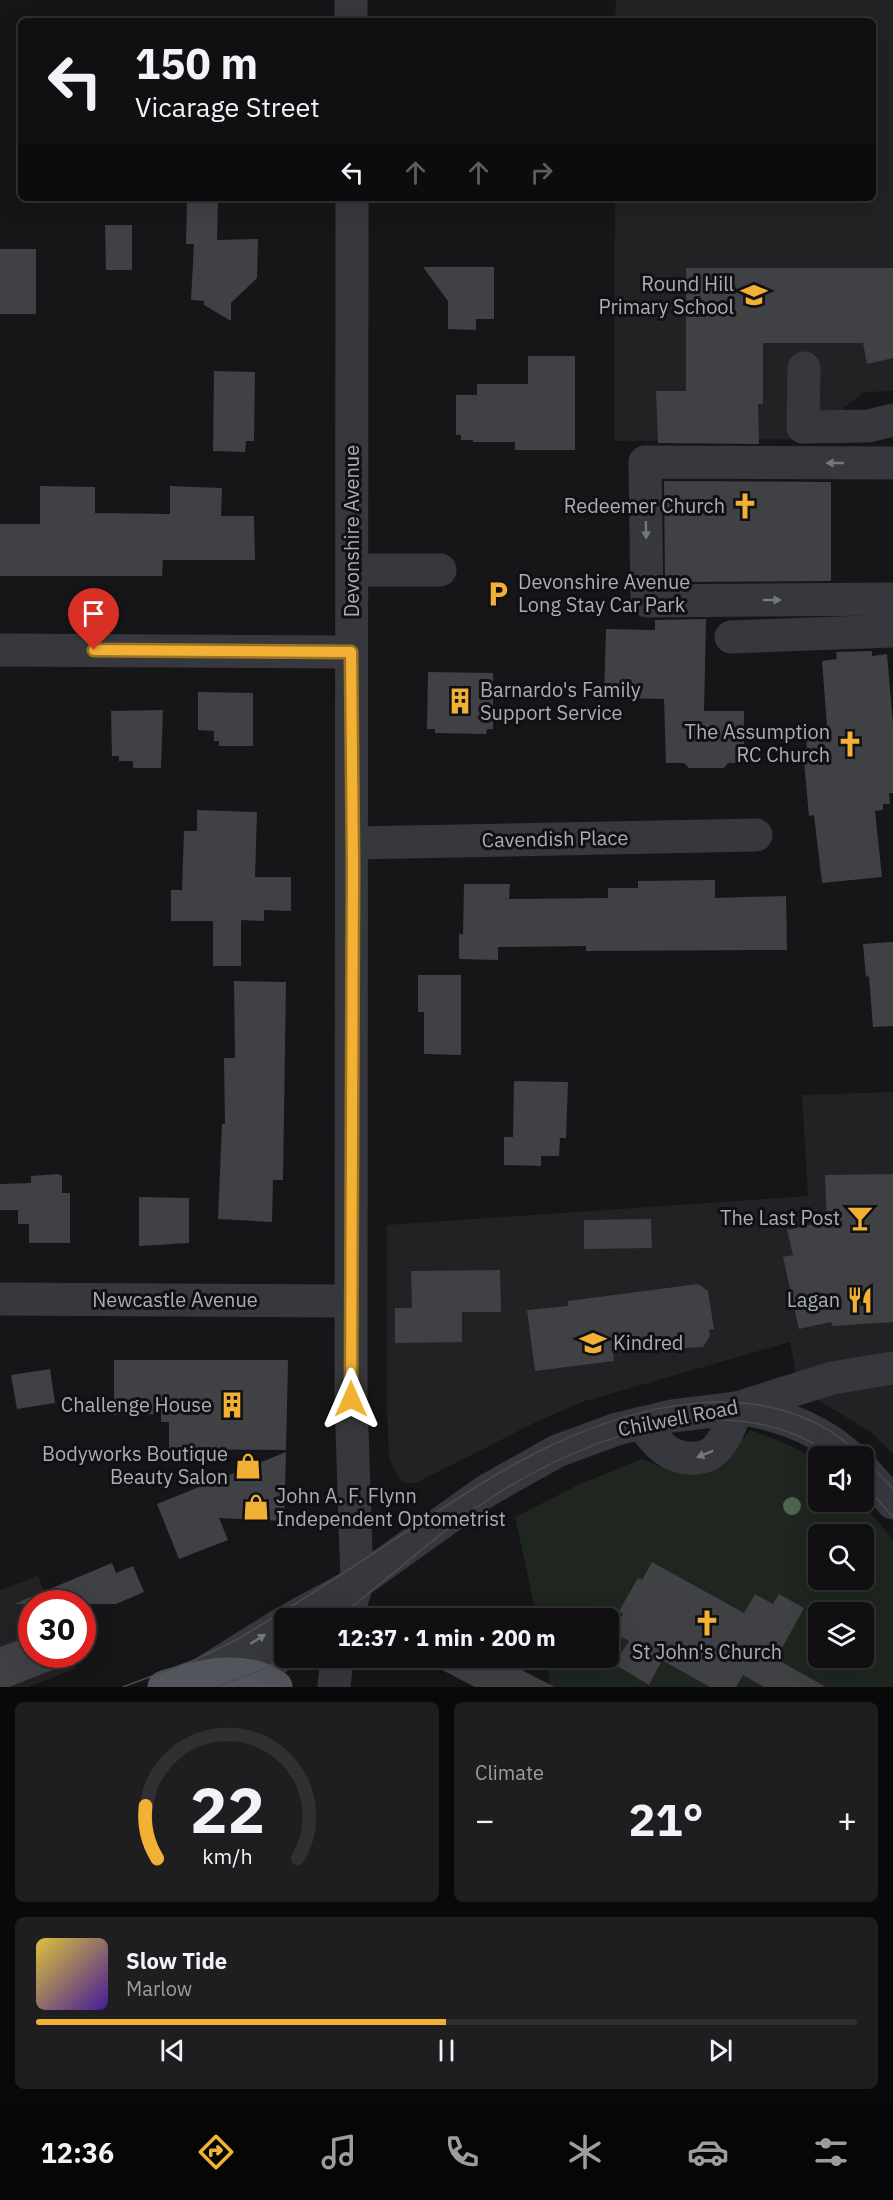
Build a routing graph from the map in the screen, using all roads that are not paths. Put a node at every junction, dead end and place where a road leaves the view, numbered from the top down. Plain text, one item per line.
1 (351, 0) edge
2 (351, 18) edge
3 (352, 201) edge
4 (804, 368) dead end
5 (893, 420) edge
6 (893, 463) edge
7 (353, 570) junction
8 (440, 570) dead end
9 (893, 599) edge
10 (893, 631) edge
11 (731, 637) dead end
12 (0, 650) edge
13 (351, 652) junction
14 (756, 835) dead end
15 (353, 843) junction
16 (0, 1299) edge
17 (351, 1301) junction
18 (893, 1368) edge
19 (737, 1408) junction
20 (641, 1423) junction
21 (835, 1446) edge
22 (357, 1583) junction
23 (311, 1608) edge
24 (333, 1608) edge
25 (350, 1608) edge
26 (274, 1629) edge
27 (274, 1668) edge
28 (336, 1668) edge
29 (195, 1678) junction
30 (265, 1682) edge
31 (164, 1687) edge
32 (334, 1687) edge

1 - 2 street
3 - 7 street, Devonshire Avenue
4 - 5 street
6 -> 9 street
7 - 8 street
7 - 13 street, Devonshire Avenue
10 - 11 street
12 - 13 street
13 - 15 street, Devonshire Avenue
14 - 15 street, Cavendish Place
15 - 17 street, Devonshire Avenue
16 - 17 street, Newcastle Avenue
17 - 22 street, Devonshire Avenue
18 - 19 street, Chilwell Road
19 - 20 street, Chilwell Road
19 -> 20 street
19 - 21 street
20 - 22 street, Chilwell Road
22 - 23 street, Chilwell Road
22 - 24 street, Chilwell Road
22 - 25 street
29 -> 26 street
27 - 30 street
28 - 32 street
29 - 30 main road
29 - 31 main road

